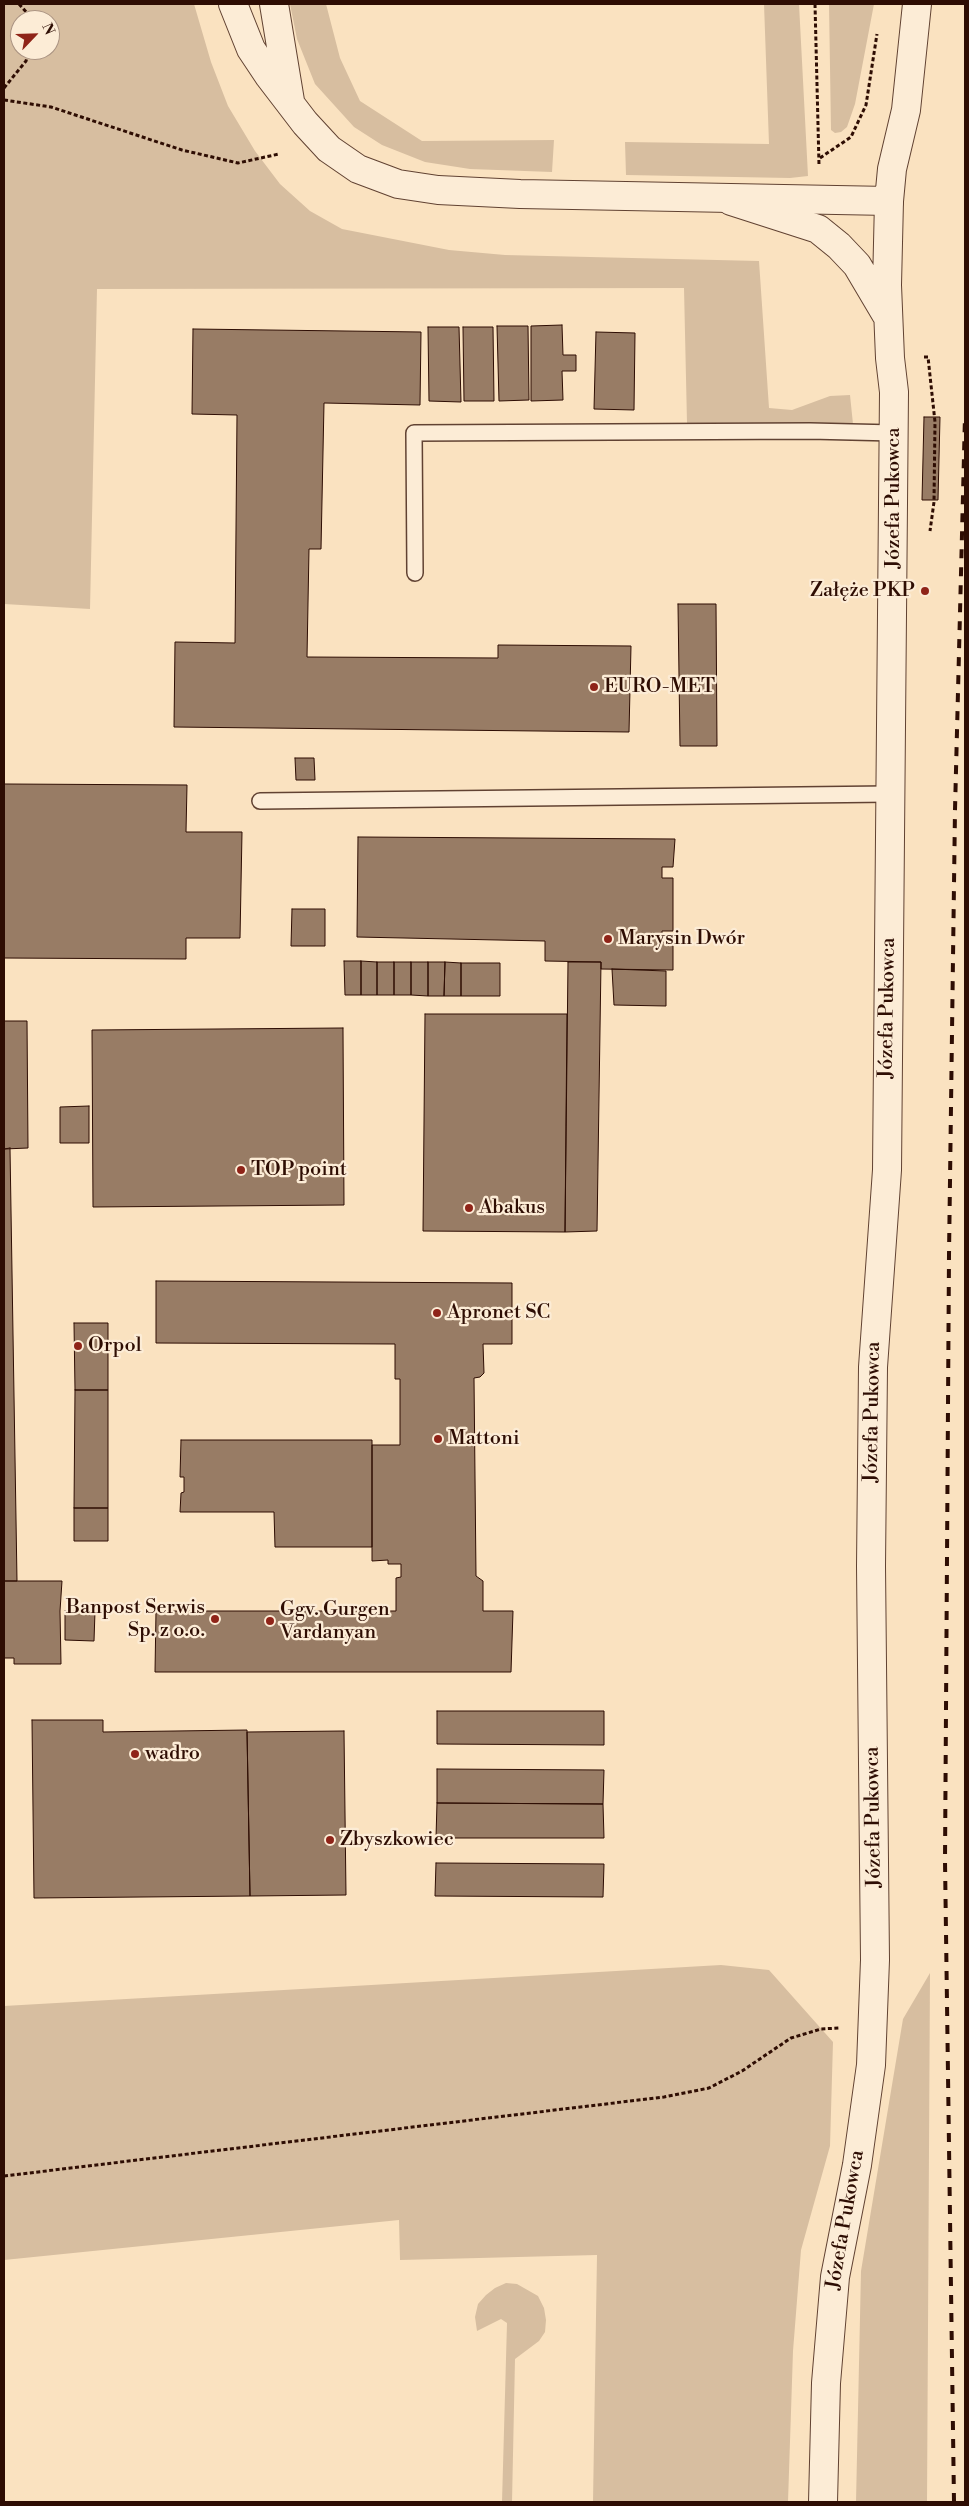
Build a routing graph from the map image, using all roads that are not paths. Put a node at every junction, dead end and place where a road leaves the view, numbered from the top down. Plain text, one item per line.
1 (234, 4) edge
2 (274, 4) edge
3 (917, 4) edge
4 (290, 101) junction
5 (722, 198) junction
6 (889, 201) junction
7 (888, 319) junction
8 (894, 433) junction
9 (415, 573) dead end
10 (890, 794) junction
11 (260, 801) dead end
12 (823, 2502) edge

1 - 4 street
2 - 4 street
3 - 6 street, Józefa Pukowca
4 - 5 street
5 - 6 street
5 - 7 street, Józefa Pukowca
6 - 7 street, Józefa Pukowca
7 - 8 street, Józefa Pukowca
8 - 9 lane
8 - 10 street, Józefa Pukowca
10 - 11 lane
10 - 12 street, Józefa Pukowca

